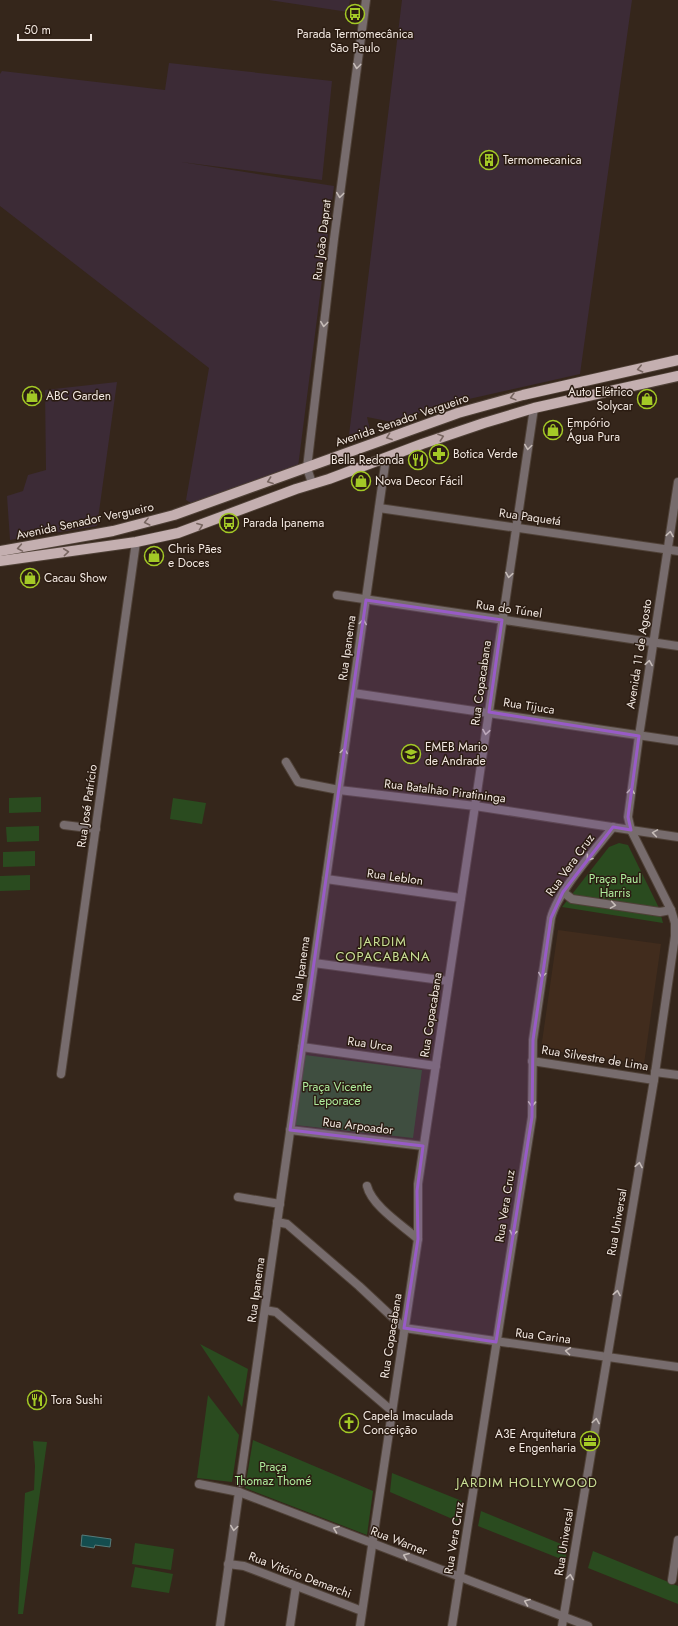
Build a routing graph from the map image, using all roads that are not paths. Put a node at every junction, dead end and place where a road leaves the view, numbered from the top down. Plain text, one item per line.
1 (366, 0) edge
2 (678, 360) edge
3 (678, 376) edge
4 (534, 408) junction
5 (386, 458) junction
6 (307, 468) junction
7 (678, 482) edge
8 (312, 483) junction
9 (379, 508) junction
10 (516, 527) junction
11 (136, 542) junction
12 (667, 550) junction
13 (0, 551) edge
14 (678, 552) edge
15 (0, 562) edge
16 (337, 595) dead end
17 (366, 600) junction
18 (502, 620) junction
19 (652, 642) junction
20 (678, 646) edge
21 (353, 693) junction
22 (489, 712) junction
23 (638, 736) junction
24 (678, 741) edge
25 (286, 762) dead end
26 (339, 790) junction
27 (474, 806) junction
28 (64, 825) dead end
29 (613, 827) junction
30 (96, 829) junction
31 (631, 830) junction
32 (678, 837) edge
33 (326, 879) junction
34 (563, 892) junction
35 (461, 898) junction
36 (671, 910) junction
37 (314, 963) junction
38 (448, 981) junction
39 (302, 1047) junction
40 (532, 1061) junction
41 (436, 1066) junction
42 (61, 1074) dead end
43 (678, 1075) edge
44 (655, 1076) junction
45 (290, 1130) junction
46 (423, 1146) junction
47 (367, 1186) dead end
48 (238, 1197) dead end
49 (280, 1204) junction
50 (277, 1222) junction
51 (418, 1239) junction
52 (265, 1310) junction
53 (404, 1328) junction
54 (496, 1342) junction
55 (606, 1356) junction
56 (678, 1366) edge
57 (392, 1411) junction
58 (199, 1484) dead end
59 (240, 1487) junction
60 (678, 1540) edge
61 (372, 1543) junction
62 (228, 1564) junction
63 (460, 1576) junction
64 (672, 1580) dead end
65 (296, 1586) junction
66 (362, 1611) junction
67 (564, 1616) junction
68 (220, 1626) edge
69 (290, 1626) edge
70 (360, 1626) edge
71 (452, 1626) edge
72 (562, 1626) edge
73 (588, 1626) edge

1 -> 6 street, Rua João Daprat
2 -> 6 main road, Avenida Senador Vergueiro
3 - 4 main road, Avenida Senador Vergueiro
5 -> 4 main road, Avenida Senador Vergueiro
4 -> 10 street, Rua Copacabana
5 - 8 main road, Avenida Senador Vergueiro
5 - 9 street, Rua Ipanema
6 - 8 street, Rua João Daprat
6 -> 13 main road, Avenida Senador Vergueiro
12 -> 7 street, Avenida 11 de Agosto
11 -> 8 main road, Avenida Senador Vergueiro
9 - 10 street, Rua Paquetá
9 - 17 street, Rua Ipanema
10 - 12 street, Rua Paquetá
10 -> 18 street, Rua Copacabana
15 -> 11 main road, Avenida Senador Vergueiro
11 - 30 street, Rua José Patrício
12 - 14 street, Rua Paquetá
12 - 19 street, Avenida 11 de Agosto
16 - 17 street, Rua do Túnel
17 - 18 street, Rua do Túnel
21 -> 17 street, Rua Ipanema
18 - 19 street, Rua do Túnel
18 - 22 street, Rua Copacabana
19 - 20 street, Rua do Túnel
23 -> 19 street, Avenida 11 de Agosto
21 - 22 street, Rua Tijuca
26 -> 21 street, Rua Ipanema
22 - 23 street, Rua Tijuca
22 -> 27 street, Rua Copacabana
23 - 24 street, Rua Tijuca
31 -> 23 street, Avenida 11 de Agosto
25 - 26 street, Rua Batalhão Piratininga
26 - 27 street, Rua Batalhão Piratininga
26 - 33 street, Rua Ipanema
27 - 29 street, Rua Batalhão Piratininga
27 - 35 street, Rua Copacabana
28 - 30 street
29 - 31 street
29 -> 34 street, Rua Vera Cruz
30 - 42 street, Rua José Patrício
32 -> 31 street
31 - 36 street, Rua Universal
33 - 35 street, Rua Leblon
33 - 37 street, Rua Ipanema
34 -> 36 street
34 -> 40 street, Rua Vera Cruz
35 - 38 street, Rua Copacabana
36 - 44 street, Rua Universal
37 - 38 street
37 - 39 street, Rua Ipanema
38 - 41 street, Rua Copacabana
39 - 41 street, Rua Urca
39 - 45 street, Rua Ipanema
40 - 44 street, Rua Silvestre de Lima
40 -> 54 street, Rua Vera Cruz
41 - 46 street, Rua Copacabana
43 - 44 street, Rua Silvestre de Lima
55 -> 44 street, Rua Universal
45 - 46 street, Rua Arpoador
45 - 49 street, Rua Ipanema
46 - 51 street, Rua Copacabana
47 - 51 street
48 - 49 street
49 - 50 street, Rua Ipanema
50 - 52 street, Rua Ipanema
50 - 53 street
51 - 53 street, Rua Copacabana
52 - 57 street
52 - 59 street, Rua Ipanema
53 - 54 street, Rua Carina
53 - 57 street, Rua Copacabana
55 -> 54 street, Rua Carina
54 - 63 street, Rua Vera Cruz
55 - 56 street, Rua Carina
67 -> 55 street, Rua Universal
57 - 61 street, Rua Copacabana
58 - 59 street, Rua Warner
61 -> 59 street, Rua Warner
59 -> 62 street, Rua Ipanema
60 - 64 street
63 -> 61 street, Rua Warner
61 - 66 street, Rua Copacabana
62 - 65 street, Rua Vitório Demarchi
62 - 68 street, Rua Ipanema
67 -> 63 street, Rua Warner
63 - 71 street, Rua Vera Cruz
65 - 66 street, Rua Vitório Demarchi
65 - 69 street
66 - 70 street, Rua Copacabana
67 - 72 street, Rua Universal
67 - 73 street, Rua Warner

